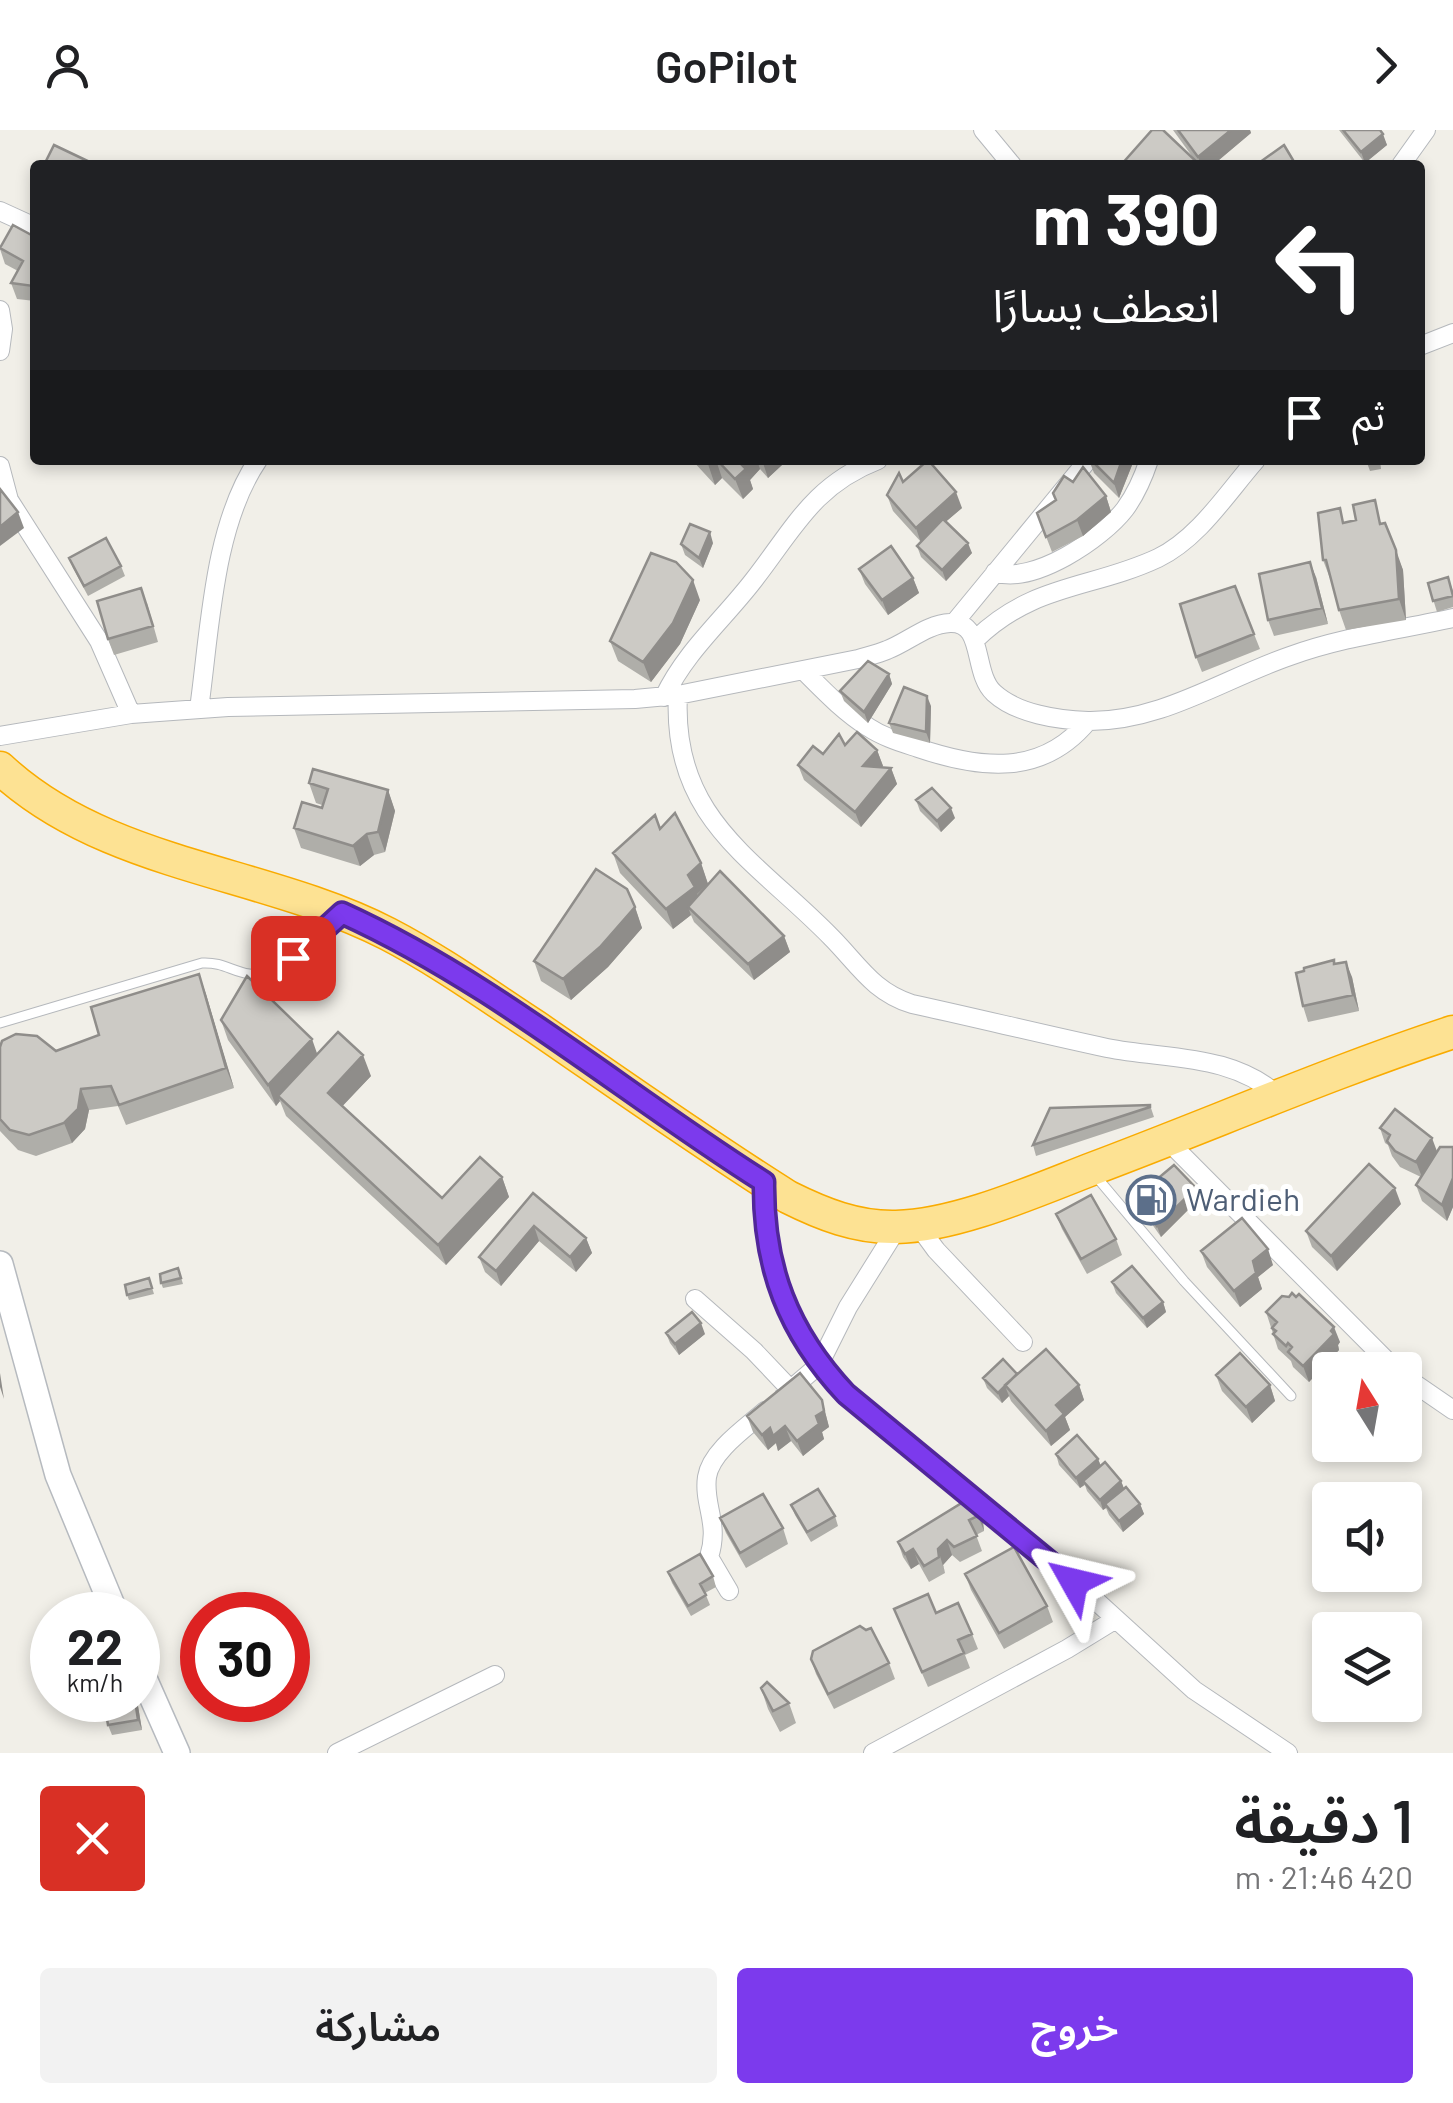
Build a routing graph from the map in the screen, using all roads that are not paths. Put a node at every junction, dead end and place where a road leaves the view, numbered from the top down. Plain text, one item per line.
1 (984, 130) edge
2 (1426, 130) edge
3 (1008, 160) edge
4 (1405, 160) edge
5 (0, 211) edge
6 (30, 225) edge
7 (0, 310) edge
8 (1453, 333) edge
9 (1425, 344) edge
10 (0, 352) edge
11 (256, 465) edge
12 (866, 465) edge
13 (1084, 465) edge
14 (1148, 465) edge
15 (1252, 465) edge
16 (0, 466) edge
17 (995, 572) junction
18 (1453, 618) edge
19 (954, 623) junction
20 (976, 639) junction
21 (804, 671) junction
22 (671, 696) junction
23 (200, 709) junction
24 (131, 714) junction
25 (1088, 721) junction
26 (0, 736) edge
27 (0, 768) edge
28 (342, 913) junction
29 (0, 1023) edge
30 (1453, 1032) edge
31 (1280, 1096) junction
32 (1168, 1141) junction
33 (1090, 1170) junction
34 (764, 1182) junction
35 (907, 1225) junction
36 (0, 1264) edge
37 (695, 1299) dead end
38 (1023, 1342) dead end
39 (1378, 1352) edge
40 (819, 1365) junction
41 (1422, 1389) edge
42 (790, 1390) junction
43 (1291, 1396) dead end
44 (1453, 1410) edge
45 (729, 1591) dead end
46 (107, 1592) edge
47 (1116, 1618) junction
48 (495, 1675) dead end
49 (160, 1715) edge
50 (177, 1753) edge
51 (338, 1753) edge
52 (872, 1753) edge
53 (1288, 1753) edge

1 - 3 street
2 - 4 street
5 - 6 street
7 - 10 street
8 - 9 street
11 - 23 street
12 - 22 street
13 - 17 street
14 - 17 street
15 - 20 street
16 - 24 street
17 - 19 street
18 - 25 street
19 - 20 street
19 - 21 street
20 - 25 street
21 - 22 street
21 - 25 street
22 - 23 street
22 - 31 street
23 - 24 street
24 - 26 street
27 - 28 highway
28 - 29 lane
28 - 34 highway
30 - 31 highway
31 - 32 highway
32 - 33 highway
32 - 39 street
33 - 35 highway
33 - 43 lane
34 - 35 highway
34 - 40 street
35 - 38 street
35 - 40 street
36 - 46 street
37 - 42 street
40 - 42 street
40 - 47 street
41 - 44 street
42 - 45 street
47 - 52 street
47 - 53 street
48 - 51 street
49 - 50 street

